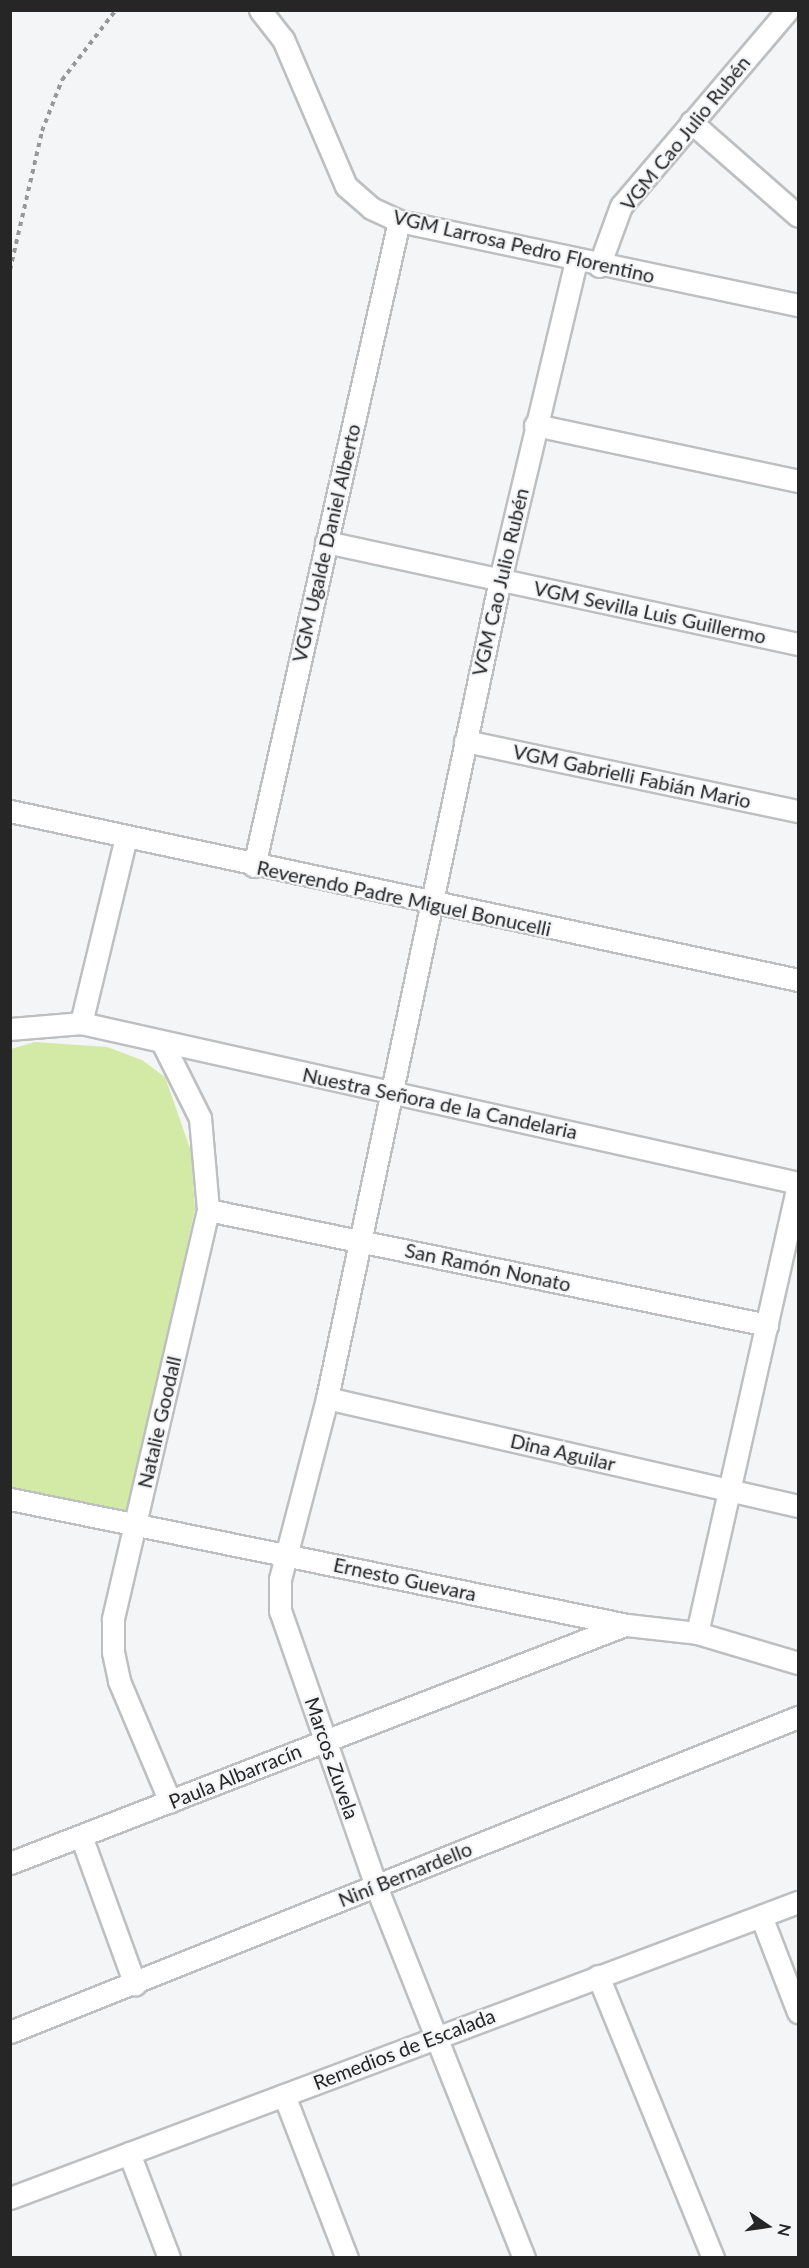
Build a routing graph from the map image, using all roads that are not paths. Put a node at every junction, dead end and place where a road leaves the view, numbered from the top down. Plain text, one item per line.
1 (260, 10) edge
2 (790, 18) edge
3 (691, 122) junction
4 (798, 216) edge
5 (399, 221) junction
6 (576, 261) junction
7 (599, 266) junction
8 (798, 305) edge
9 (535, 425) junction
10 (798, 482) edge
11 (326, 542) junction
12 (500, 580) junction
13 (798, 644) edge
14 (465, 741) junction
15 (10, 811) edge
16 (798, 811) edge
17 (126, 837) junction
18 (254, 866) junction
19 (431, 905) junction
20 (798, 980) edge
21 (81, 1023) junction
22 (10, 1029) edge
23 (162, 1042) junction
24 (391, 1092) junction
25 (798, 1184) edge
26 (208, 1210) junction
27 (358, 1241) junction
28 (767, 1325) junction
29 (327, 1398) junction
30 (731, 1490) junction
31 (10, 1499) edge
32 (798, 1506) edge
33 (136, 1526) junction
34 (288, 1554) junction
35 (627, 1625) junction
36 (697, 1633) junction
37 (798, 1663) edge
38 (798, 1717) edge
39 (326, 1740) junction
40 (170, 1802) junction
41 (81, 1836) junction
42 (10, 1863) edge
43 (376, 1886) junction
44 (798, 1902) edge
45 (761, 1916) junction
46 (598, 1976) junction
47 (135, 1984) junction
48 (798, 2012) edge
49 (10, 2032) edge
50 (438, 2036) junction
51 (284, 2094) junction
52 (129, 2153) junction
53 (10, 2198) edge
54 (169, 2258) edge
55 (347, 2258) edge
56 (524, 2258) edge
57 (713, 2258) edge

1 - 5 street, VGM Larrosa Pedro Florentino
2 - 3 street, VGM Cao Julio Rubén
3 - 4 street
3 - 7 street, VGM Cao Julio Rubén
5 - 6 street, VGM Larrosa Pedro Florentino
5 - 11 street, VGM Ugalde Daniel Alberto
6 - 7 street, VGM Larrosa Pedro Florentino
6 - 9 street, VGM Cao Julio Rubén
7 - 8 street, VGM Larrosa Pedro Florentino
9 - 10 street
9 - 12 street, VGM Cao Julio Rubén
11 - 12 street, VGM Sevilla Luis Guillermo
11 - 18 street, VGM Ugalde Daniel Alberto
12 - 13 street, VGM Sevilla Luis Guillermo
12 - 14 street, VGM Cao Julio Rubén
14 - 16 street, VGM Gabrielli Fabián Mario
14 - 19 street, VGM Cao Julio Rubén
15 - 17 street, Reverendo Padre Miguel Bonucelli
17 - 18 street, Reverendo Padre Miguel Bonucelli
17 - 21 street
18 - 19 street, Reverendo Padre Miguel Bonucelli
19 - 20 street, Reverendo Padre Miguel Bonucelli
19 - 24 street, VGM Cao Julio Rubén
21 - 22 street, Nuestra Señora de la Candelaria
21 - 23 street, Nuestra Señora de la Candelaria
23 - 24 street, Nuestra Señora de la Candelaria
23 - 26 street, Natalie Goodall
24 - 25 street, Nuestra Señora de la Candelaria
24 - 27 street, Marcos Zuvela
25 - 28 street
26 - 27 street, San Ramón Nonato
26 - 33 street, Natalie Goodall
27 - 28 street, San Ramón Nonato
27 - 29 street, Marcos Zuvela
28 - 30 street
29 - 30 street, Dina Aguilar
29 - 34 street, Marcos Zuvela
30 - 32 street, Dina Aguilar
30 - 36 street
31 - 33 street, Ernesto Guevara
33 - 34 street, Ernesto Guevara
33 - 40 street, Natalie Goodall
34 - 35 street, Ernesto Guevara
34 - 39 street, Marcos Zuvela
35 - 36 street, Ernesto Guevara
35 - 39 street, Paula Albarracín
36 - 37 street, Ernesto Guevara
38 - 43 street, Niní Bernardello
39 - 40 street, Paula Albarracín
39 - 43 street, Marcos Zuvela
40 - 41 street, Paula Albarracín
41 - 42 street, Paula Albarracín
41 - 47 street
43 - 47 street, Niní Bernardello
43 - 50 street, Marcos Zuvela
44 - 45 street, Remedios de Escalada
45 - 46 street, Remedios de Escalada
45 - 48 street
46 - 50 street, Remedios de Escalada
46 - 57 street
47 - 49 street, Niní Bernardello
50 - 51 street, Remedios de Escalada
50 - 56 street, Marcos Zuvela
51 - 52 street, Remedios de Escalada
51 - 55 street
52 - 53 street, Remedios de Escalada
52 - 54 street

